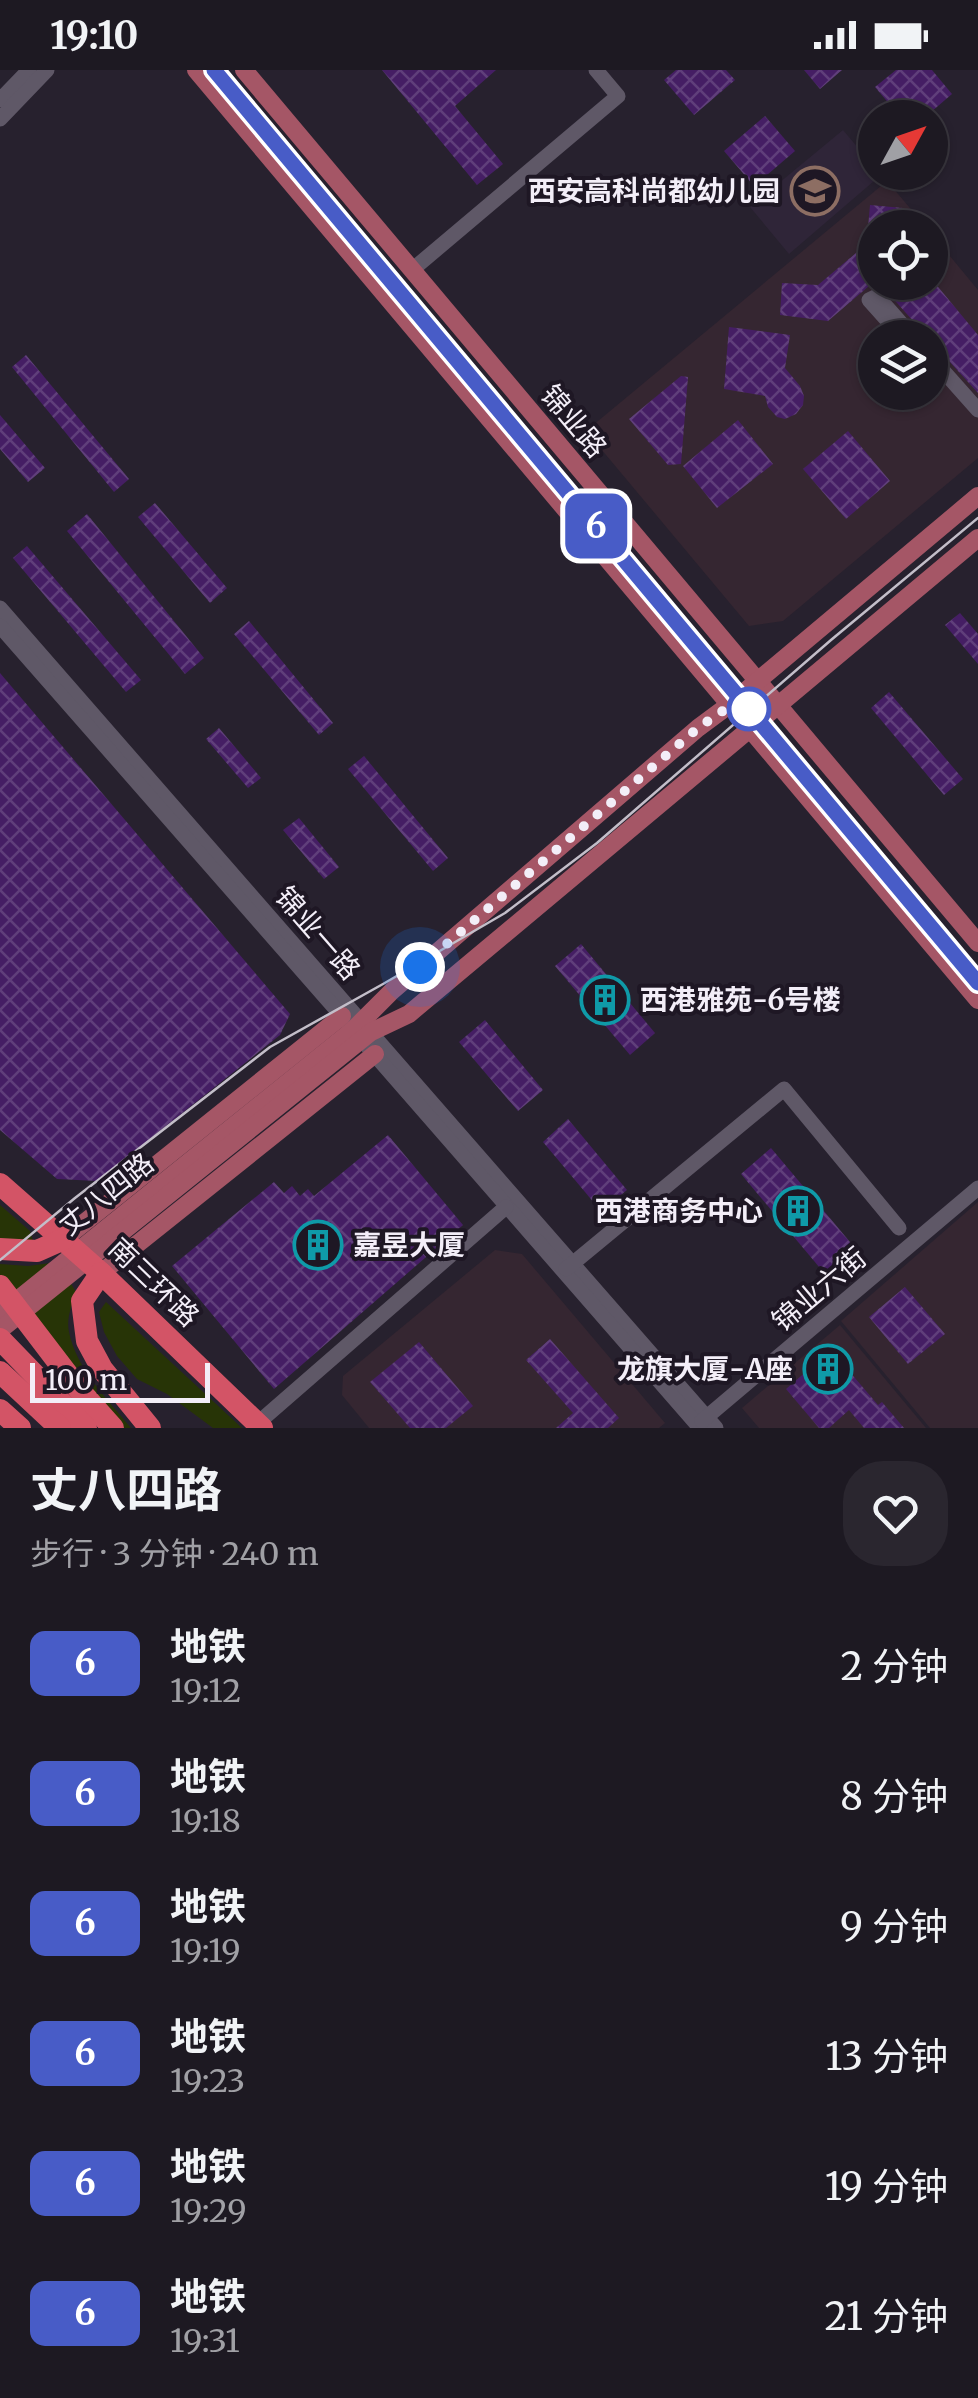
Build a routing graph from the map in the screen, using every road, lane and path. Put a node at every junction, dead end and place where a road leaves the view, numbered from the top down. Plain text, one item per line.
1 (29, 70) edge
2 (47, 70) edge
3 (196, 70) edge
4 (244, 70) edge
5 (596, 70) edge
6 (0, 100) edge
7 (0, 119) edge
8 (412, 270) junction
9 (887, 320) edge
10 (898, 320) edge
11 (948, 376) edge
12 (948, 388) edge
13 (978, 410) edge
14 (978, 421) edge
15 (978, 496) edge
16 (978, 538) edge
17 (0, 608) edge
18 (0, 626) edge
19 (758, 681) junction
20 (778, 705) junction
21 (730, 706) junction
22 (749, 729) junction
23 (978, 943) edge
24 (978, 1000) edge
25 (361, 1032) junction
26 (292, 1087) junction
27 (0, 1184) edge
28 (978, 1188) edge
29 (506, 1206) junction
30 (899, 1228) dead end
31 (64, 1238) junction
32 (0, 1249) edge
33 (568, 1268) junction
34 (101, 1273) junction
35 (0, 1286) edge
36 (0, 1314) edge
37 (0, 1330) edge
38 (0, 1339) edge
39 (0, 1372) edge
40 (0, 1410) edge
41 (702, 1425) edge
42 (260, 1426) edge
43 (20, 1428) edge
44 (60, 1428) edge
45 (86, 1428) edge
46 (113, 1428) edge
47 (150, 1428) edge

1 - 6 street
2 - 7 street
3 - 21 main road
4 - 8 main road, 锦业路
5 - 8 street
8 - 19 main road, 锦业路
9 - 10 street
11 - 13 street
12 - 14 street
15 - 19 main road, 丈八四路
16 - 20 main road, 丈八四路
17 - 25 street, 锦业一路
18 - 25 street, 锦业一路
19 - 20 main road, 锦业路
19 - 21 main road, 丈八四路
20 - 22 main road, 丈八四路
20 - 23 main road, 锦业路
21 - 22 main road
21 - 25 main road, 丈八四路
22 - 24 main road
22 - 25 main road, 丈八四路
25 - 26 main road, 丈八四路
25 - 29 street, 锦业一路
25 - 31 main road
25 - 33 street, 锦业一路
25 - 34 main road
26 - 36 main road, 丈八四路
26 - 37 main road, 丈八四路
27 - 31 highway, 南三环路
28 - 41 street, 锦业六街
29 - 33 street, 锦业一路
29 - 42 street
30 - 33 street
31 - 32 highway
31 - 34 highway, 南三环路
33 - 41 street, 锦业一路
34 - 42 highway, 南三环路
34 - 47 highway
35 - 46 highway
38 - 45 highway
39 - 44 highway
40 - 43 highway

